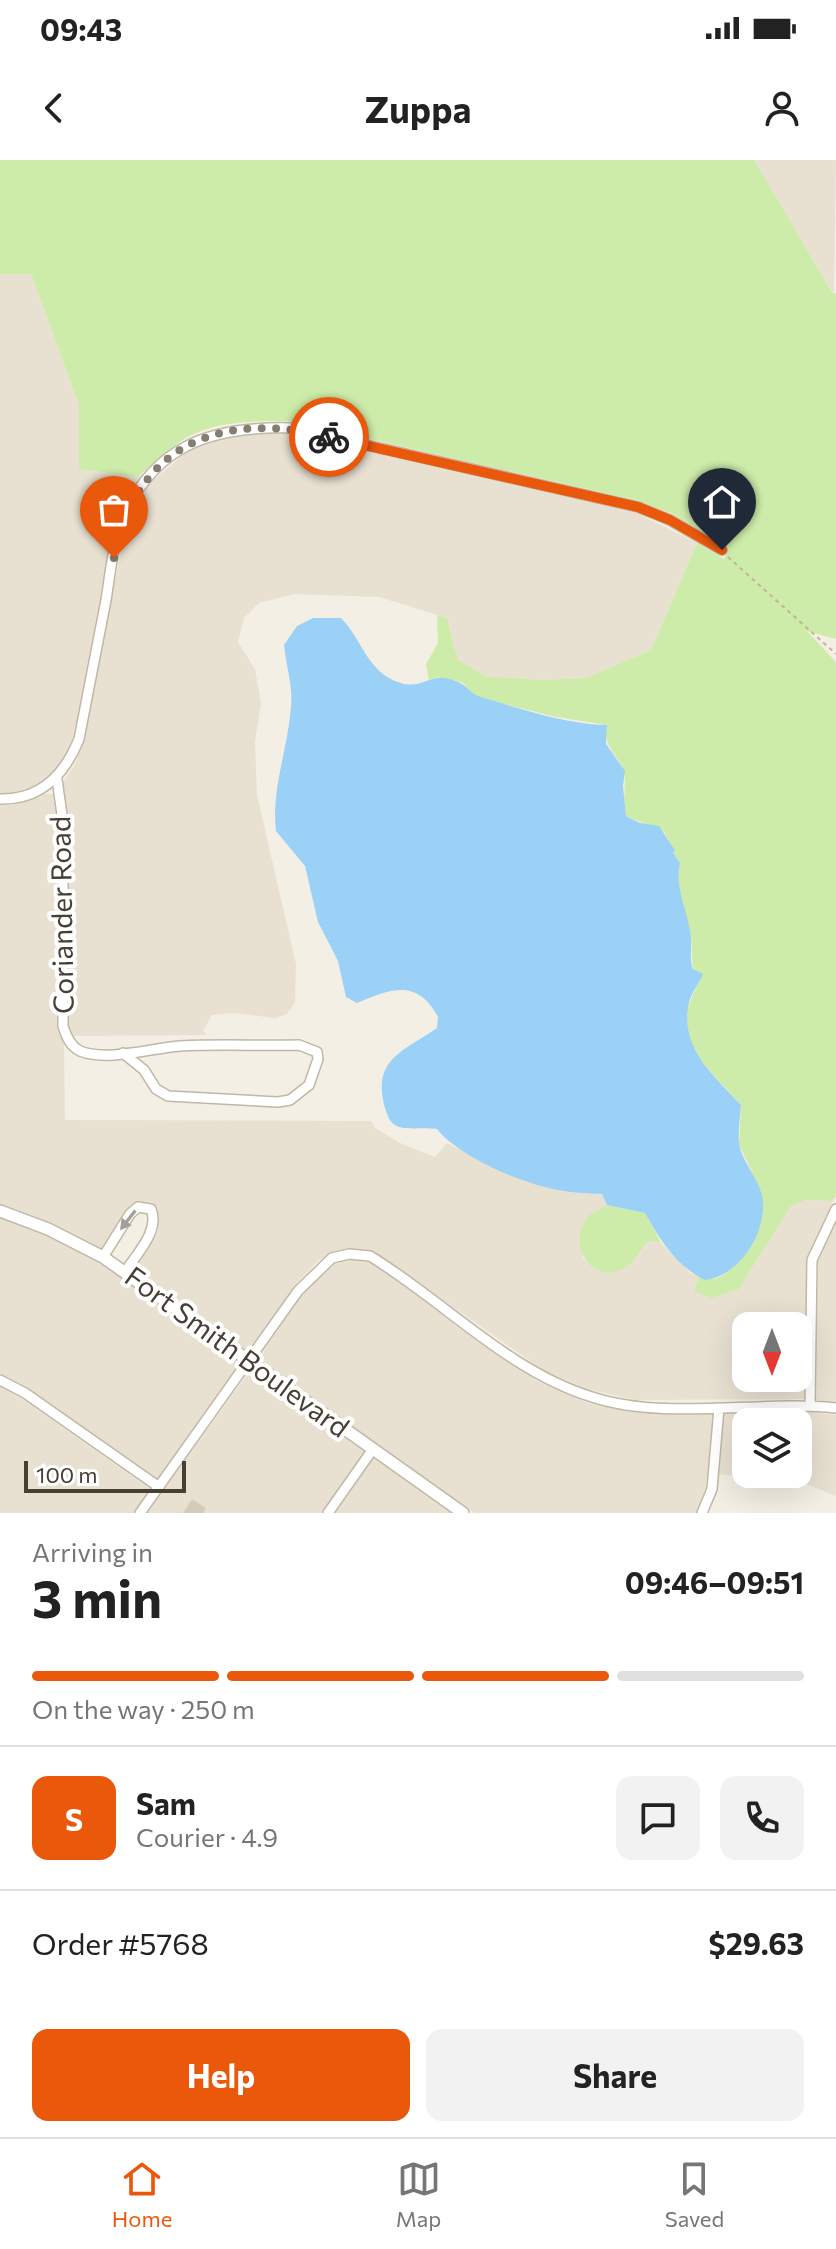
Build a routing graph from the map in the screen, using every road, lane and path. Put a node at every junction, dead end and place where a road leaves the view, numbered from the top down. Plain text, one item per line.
1 (722, 550) joint
2 (836, 654) edge
3 (57, 779) junction
4 (0, 799) edge
5 (123, 1053) junction
6 (836, 1209) edge
7 (0, 1211) edge
8 (103, 1257) junction
9 (125, 1272) junction
10 (250, 1361) junction
11 (0, 1380) edge
12 (810, 1405) junction
13 (719, 1408) junction
14 (836, 1408) edge
15 (373, 1449) junction
16 (159, 1487) junction
17 (140, 1513) edge
18 (328, 1513) edge
19 (463, 1513) edge
20 (702, 1513) edge

1 - 2 path
1 - 3 street
3 - 4 street
3 - 5 street, Coriander Road
5 - 5 street, Coriander Road
6 - 12 street
7 - 8 street, Fort Smith Boulevard
8 - 9 street, Fort Smith Boulevard
9 -> 8 street
9 - 10 street, Fort Smith Boulevard
10 - 13 street
10 - 15 street, Fort Smith Boulevard
10 - 16 street
11 - 16 street
12 - 13 street
12 - 14 street
13 - 20 street
15 - 18 street
15 - 19 street, Fort Smith Boulevard
16 - 17 street

